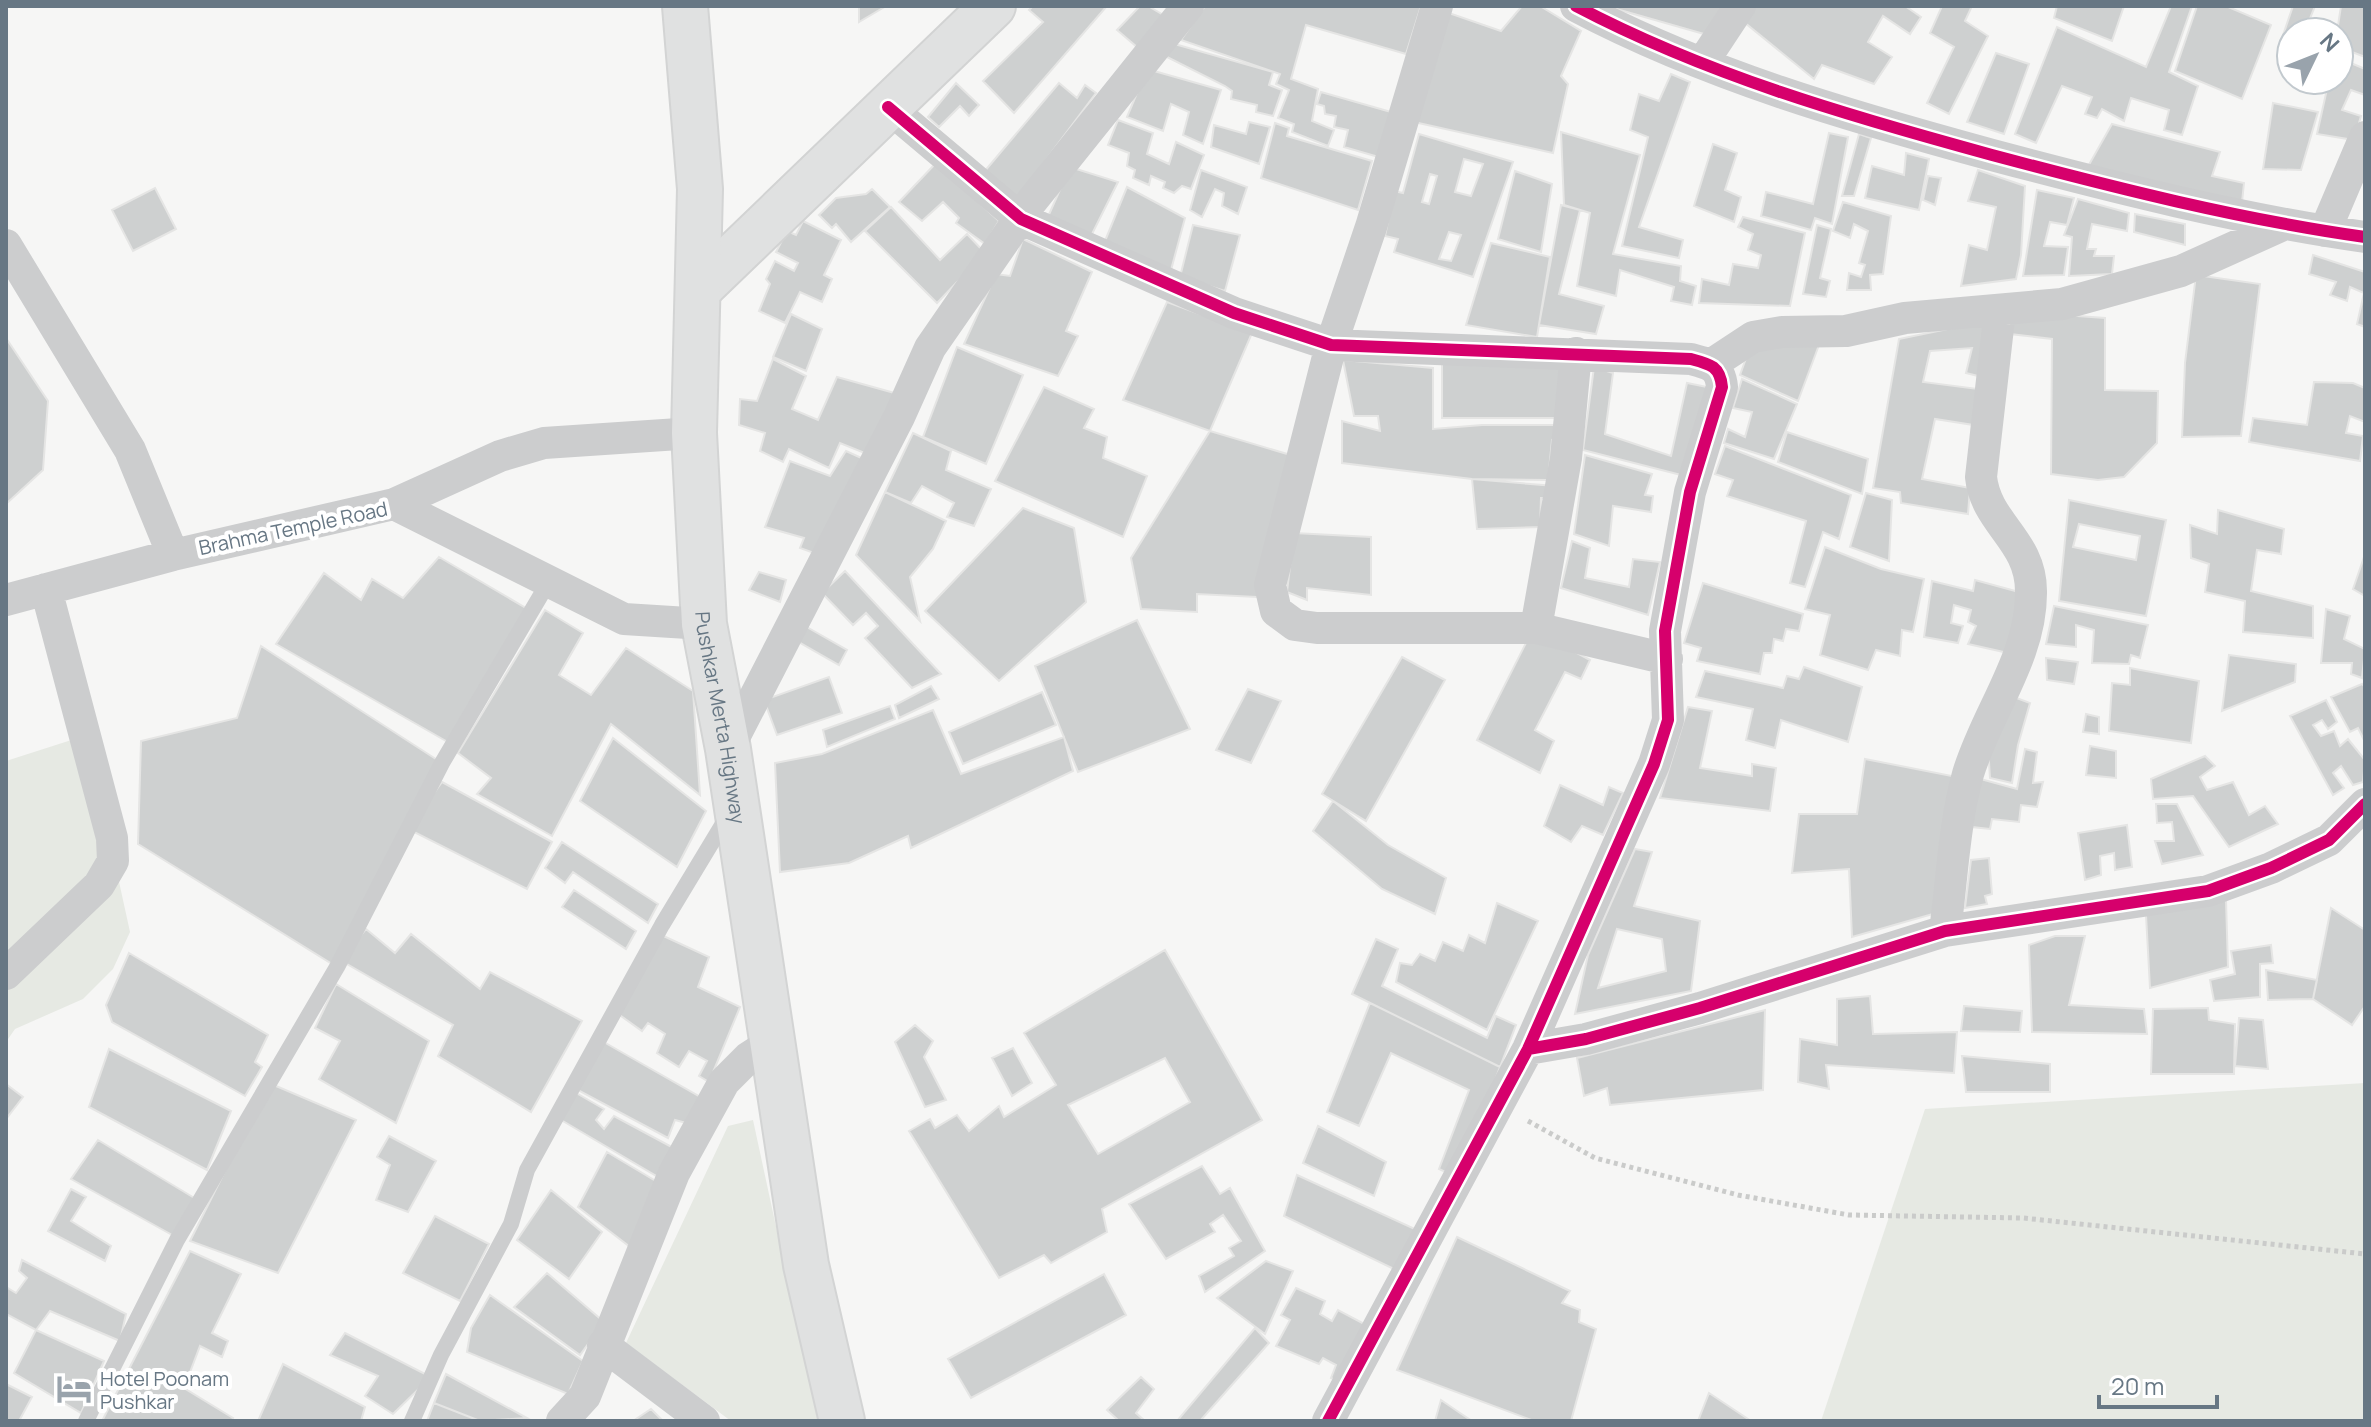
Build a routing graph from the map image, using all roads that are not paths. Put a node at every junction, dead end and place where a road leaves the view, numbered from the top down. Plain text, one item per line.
1 (685, 6) edge
2 (993, 6) edge
3 (1188, 6) edge
4 (1437, 6) edge
5 (1576, 6) edge
6 (1740, 6) edge
7 (1703, 62) junction
8 (888, 107) junction
9 (2365, 137) edge
10 (1021, 219) junction
11 (2285, 224) junction
12 (2325, 231) junction
13 (2365, 237) edge
14 (6, 245) edge
15 (698, 290) junction
16 (2000, 310) junction
17 (1331, 345) junction
18 (1576, 353) junction
19 (1712, 364) junction
20 (694, 433) junction
21 (394, 504) junction
22 (173, 555) junction
23 (548, 583) junction
24 (46, 589) junction
25 (6, 600) edge
26 (704, 624) junction
27 (1536, 628) junction
28 (1667, 659) junction
29 (728, 749) junction
30 (736, 801) junction
31 (2365, 804) edge
32 (1945, 931) junction
33 (6, 974) edge
34 (774, 1041) junction
35 (1528, 1049) junction
36 (603, 1345) junction
37 (86, 1421) edge
38 (412, 1421) edge
39 (562, 1421) edge
40 (704, 1421) edge
41 (842, 1421) edge
42 (1328, 1421) edge

1 - 15 main road, Pushkar Merta Highway
2 - 8 main road
3 - 10 street
4 - 17 street
5 - 7 street
6 - 7 street
7 - 11 street
8 - 10 street
8 - 15 main road
9 - 12 street
10 - 17 street
10 - 29 street
11 - 12 street
11 - 16 street
12 - 13 street
14 - 22 street
15 - 20 main road, Pushkar Merta Highway
16 - 19 street
16 - 32 street
17 - 18 street
17 - 27 street
18 - 19 street
18 - 27 street
19 - 28 street
20 - 21 street
20 - 26 main road, Pushkar Merta Highway
21 - 22 street, Brahma Temple Road
21 - 23 street, Brahma Temple Road
22 - 24 street, Brahma Temple Road
23 - 26 street, Brahma Temple Road
23 - 37 lane
24 - 25 street, Brahma Temple Road
24 - 33 street
26 - 29 main road, Pushkar Merta Highway
27 - 28 street
28 - 35 street
29 - 30 main road, Pushkar Merta Highway
30 - 34 main road, Pushkar Merta Highway
30 - 38 lane
31 - 32 street
32 - 35 street
34 - 36 street
34 - 41 main road, Pushkar Merta Highway
35 - 42 street
36 - 39 street
36 - 40 street

